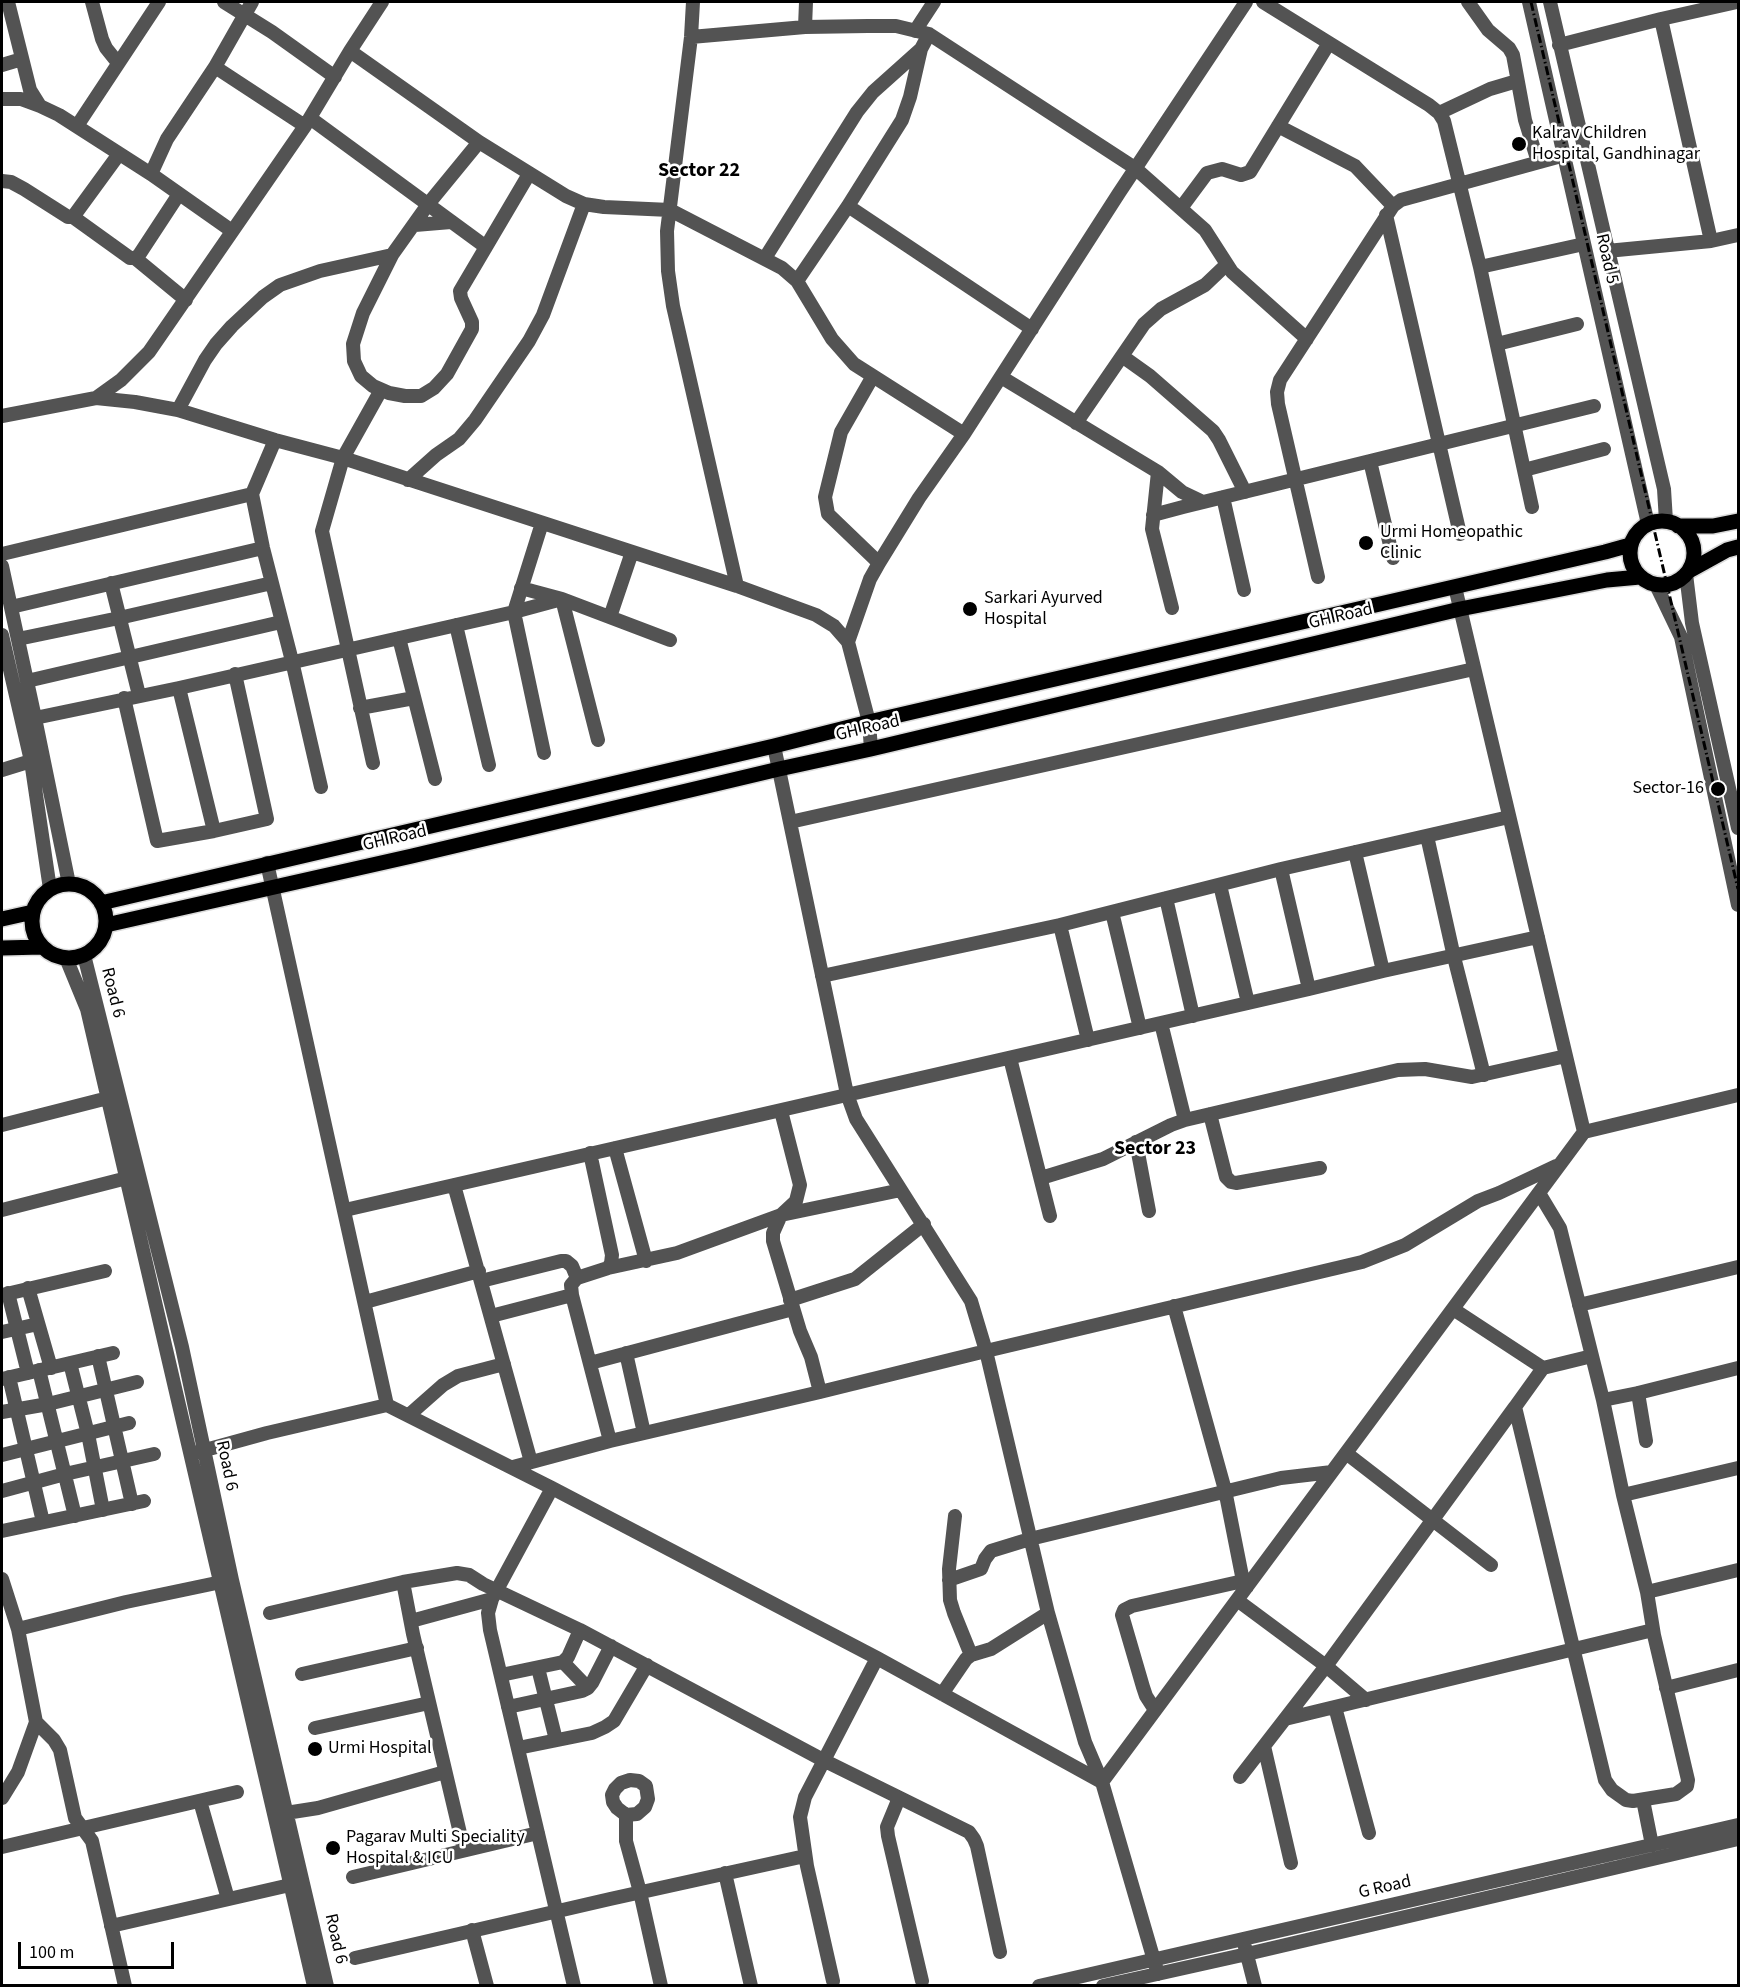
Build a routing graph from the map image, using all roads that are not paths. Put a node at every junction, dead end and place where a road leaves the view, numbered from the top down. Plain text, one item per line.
1 (8, 2) edge
2 (92, 2) edge
3 (159, 2) edge
4 (224, 2) edge
5 (252, 2) edge
6 (382, 2) edge
7 (693, 2) edge
8 (806, 2) edge
9 (934, 2) edge
10 (1246, 2) edge
11 (1263, 2) edge
12 (1468, 2) edge
13 (1528, 2) edge
14 (1550, 2) edge
15 (1737, 2) edge
16 (244, 15) junction
17 (1661, 20) junction
18 (806, 27) junction
19 (922, 32) junction
20 (691, 37) junction
21 (1329, 43) junction
22 (1559, 45) junction
23 (921, 49) junction
24 (350, 51) junction
25 (22, 59) junction
26 (118, 63) junction
27 (2, 65) edge
28 (215, 68) junction
29 (335, 77) junction
30 (1517, 81) junction
31 (2, 99) edge
32 (40, 106) junction
33 (1439, 112) junction
34 (307, 122) junction
35 (77, 126) junction
36 (1278, 126) junction
37 (479, 142) junction
38 (119, 154) junction
39 (1564, 155) junction
40 (1538, 162) junction
41 (1135, 168) junction
42 (151, 174) junction
43 (529, 174) junction
44 (2, 181) edge
45 (1460, 185) junction
46 (179, 194) junction
47 (429, 203) junction
48 (584, 204) junction
49 (848, 206) junction
50 (1181, 208) junction
51 (670, 210) junction
52 (1389, 210) junction
53 (73, 217) junction
54 (451, 222) junction
55 (415, 225) junction
56 (231, 231) junction
57 (1738, 235) edge
58 (1711, 241) junction
59 (1584, 244) junction
60 (486, 247) junction
61 (1607, 251) junction
62 (392, 255) junction
63 (135, 258) junction
64 (765, 258) junction
65 (1226, 265) junction
66 (1480, 267) junction
67 (797, 281) junction
68 (186, 300) junction
69 (1577, 324) dead end
70 (1032, 329) junction
71 (1307, 339) junction
72 (1497, 344) junction
73 (1122, 356) junction
74 (873, 376) junction
75 (1001, 377) junction
76 (381, 390) junction
77 (96, 398) junction
78 (1594, 406) dead end
79 (178, 410) junction
80 (2, 416) edge
81 (1076, 423) junction
82 (1514, 427) junction
83 (964, 434) junction
84 (274, 440) junction
85 (1441, 444) junction
86 (1604, 449) dead end
87 (343, 458) junction
88 (1370, 461) junction
89 (1524, 471) junction
90 (1158, 472) junction
91 (408, 480) junction
92 (1294, 480) junction
93 (1245, 492) junction
94 (252, 494) junction
95 (1223, 497) junction
96 (1203, 502) junction
97 (1532, 507) dead end
98 (1153, 516) junction
99 (1738, 521) edge
100 (542, 523) junction
101 (1648, 524) junction
102 (1672, 524) junction
103 (1460, 534) dead end
104 (1630, 544) junction
105 (1738, 547) edge
106 (263, 548) junction
107 (632, 552) junction
108 (2, 554) edge
109 (1393, 558) dead end
110 (879, 563) junction
111 (2, 566) edge
112 (1687, 572) junction
113 (1318, 577) dead end
114 (1641, 577) junction
115 (111, 583) junction
116 (272, 583) junction
117 (1656, 585) junction
118 (737, 586) junction
119 (1455, 587) junction
120 (521, 588) junction
121 (1244, 591) dead end
122 (562, 599) junction
123 (11, 607) junction
124 (1172, 608) dead end
125 (1460, 609) junction
126 (514, 612) junction
127 (610, 617) junction
128 (119, 618) junction
129 (281, 622) junction
130 (456, 625) junction
131 (399, 638) junction
132 (2, 639) edge
133 (18, 639) junction
134 (670, 640) dead end
135 (848, 642) junction
136 (347, 649) junction
137 (130, 657) junction
138 (292, 661) junction
139 (1474, 669) junction
140 (236, 674) junction
141 (27, 681) junction
142 (179, 688) junction
143 (139, 695) junction
144 (124, 698) junction
145 (414, 698) junction
146 (360, 708) junction
147 (35, 718) junction
148 (869, 722) junction
149 (598, 740) dead end
150 (774, 746) junction
151 (871, 749) junction
152 (544, 753) dead end
153 (31, 761) junction
154 (373, 763) dead end
155 (489, 765) dead end
156 (2, 769) edge
157 (779, 769) junction
158 (435, 779) dead end
159 (321, 787) dead end
160 (1509, 817) junction
161 (790, 822) junction
162 (1738, 828) edge
163 (214, 831) junction
164 (1427, 836) junction
165 (1355, 852) junction
166 (267, 863) junction
167 (1281, 869) junction
168 (69, 884) junction
169 (1220, 885) junction
170 (272, 887) junction
171 (50, 889) junction
172 (1166, 898) junction
173 (101, 903) junction
174 (1738, 905) edge
175 (33, 912) junction
176 (1112, 912) junction
177 (2, 919) edge
178 (106, 925) junction
179 (1060, 925) junction
180 (1538, 937) junction
181 (42, 947) junction
182 (2, 948) edge
183 (84, 955) junction
184 (1454, 957) junction
185 (66, 958) junction
186 (1383, 971) junction
187 (822, 976) junction
188 (1309, 989) junction
189 (1248, 1003) junction
190 (1193, 1016) junction
191 (1161, 1023) junction
192 (1140, 1028) junction
193 (1088, 1040) junction
194 (1566, 1056) junction
195 (1010, 1058) junction
196 (1484, 1075) junction
197 (847, 1094) junction
198 (1738, 1095) edge
199 (108, 1098) junction
200 (781, 1111) junction
201 (1210, 1114) junction
202 (1185, 1120) junction
203 (2, 1125) edge
204 (1584, 1132) junction
205 (1136, 1142) junction
206 (615, 1148) junction
207 (590, 1153) junction
208 (1561, 1164) junction
209 (1320, 1168) dead end
210 (127, 1178) junction
211 (1041, 1178) junction
212 (454, 1185) junction
213 (902, 1190) junction
214 (1539, 1193) junction
215 (2, 1210) edge
216 (345, 1210) junction
217 (1149, 1211) dead end
218 (781, 1215) junction
219 (1050, 1216) dead end
220 (924, 1224) junction
221 (646, 1261) junction
222 (1738, 1267) edge
223 (608, 1268) junction
224 (105, 1271) dead end
225 (480, 1276) junction
226 (577, 1278) junction
227 (28, 1288) junction
228 (5, 1294) edge
229 (572, 1294) junction
230 (365, 1302) junction
231 (792, 1305) junction
232 (1579, 1305) junction
233 (1174, 1306) junction
234 (1453, 1309) junction
235 (490, 1316) junction
236 (38, 1324) junction
237 (17, 1329) junction
238 (2, 1332) edge
239 (986, 1351) junction
240 (113, 1353) dead end
241 (626, 1353) junction
242 (98, 1356) junction
243 (1592, 1356) junction
244 (70, 1363) junction
245 (590, 1363) junction
246 (504, 1364) junction
247 (1543, 1368) junction
248 (1738, 1368) edge
249 (39, 1370) junction
250 (4, 1376) edge
251 (137, 1382) dead end
252 (106, 1390) junction
253 (820, 1392) junction
254 (1638, 1394) junction
255 (78, 1395) junction
256 (1603, 1400) junction
257 (48, 1404) junction
258 (387, 1405) junction
259 (1515, 1407) junction
260 (18, 1410) junction
261 (2, 1412) edge
262 (409, 1415) junction
263 (129, 1423) dead end
264 (115, 1427) junction
265 (644, 1433) junction
266 (88, 1434) junction
267 (58, 1441) junction
268 (610, 1441) junction
269 (1646, 1441) dead end
270 (26, 1449) junction
271 (205, 1451) junction
272 (1346, 1453) junction
273 (154, 1454) dead end
274 (190, 1454) junction
275 (2, 1455) edge
276 (122, 1462) junction
277 (531, 1462) junction
278 (513, 1467) junction
279 (95, 1468) junction
280 (1738, 1468) edge
281 (1332, 1472) junction
282 (65, 1474) junction
283 (33, 1483) junction
284 (552, 1488) junction
285 (1225, 1490) junction
286 (2, 1491) edge
287 (1623, 1495) junction
288 (103, 1510) junction
289 (75, 1515) junction
290 (956, 1516) dead end
291 (1433, 1520) junction
292 (43, 1522) junction
293 (2, 1531) edge
294 (1030, 1539) junction
295 (1491, 1565) dead end
296 (1738, 1570) edge
297 (949, 1580) junction
298 (225, 1581) junction
299 (403, 1582) junction
300 (1245, 1584) junction
301 (2, 1585) edge
302 (1647, 1592) junction
303 (494, 1594) junction
304 (1237, 1600) junction
305 (270, 1613) dead end
306 (1048, 1613) junction
307 (411, 1621) junction
308 (18, 1629) junction
309 (580, 1630) junction
310 (1653, 1630) junction
311 (610, 1646) junction
312 (417, 1648) junction
313 (1574, 1650) junction
314 (971, 1655) junction
315 (876, 1658) junction
316 (563, 1662) junction
317 (647, 1665) junction
318 (1326, 1666) junction
319 (537, 1668) junction
320 (1738, 1670) edge
321 (302, 1674) dead end
322 (501, 1675) junction
323 (588, 1688) junction
324 (1666, 1688) junction
325 (942, 1694) junction
326 (546, 1699) junction
327 (1366, 1700) junction
328 (429, 1703) junction
329 (508, 1707) junction
330 (1335, 1707) junction
331 (1155, 1710) junction
332 (1285, 1719) junction
333 (36, 1722) junction
334 (315, 1728) dead end
335 (556, 1740) junction
336 (1264, 1746) junction
337 (518, 1748) junction
338 (823, 1760) junction
339 (445, 1772) junction
340 (1240, 1777) dead end
341 (1102, 1782) junction
342 (237, 1792) dead end
343 (2, 1798) edge
344 (899, 1798) junction
345 (1643, 1800) junction
346 (200, 1801) junction
347 (286, 1814) junction
348 (626, 1815) dead end
349 (1738, 1826) edge
350 (81, 1828) junction
351 (538, 1833) junction
352 (1369, 1833) dead end
353 (1738, 1839) edge
354 (1652, 1845) junction
355 (2, 1847) edge
356 (464, 1850) junction
357 (805, 1856) junction
358 (1291, 1863) dead end
359 (725, 1874) junction
360 (353, 1877) dead end
361 (290, 1885) junction
362 (640, 1892) junction
363 (228, 1899) junction
364 (556, 1911) junction
365 (111, 1926) junction
366 (472, 1930) junction
367 (1243, 1939) junction
368 (1000, 1952) dead end
369 (1247, 1954) junction
370 (355, 1958) dead end
371 (1154, 1959) junction
372 (1158, 1974) junction
373 (1118, 1978) edge
374 (833, 1981) dead end
375 (922, 1981) dead end
376 (125, 1986) edge
377 (314, 1986) edge
378 (327, 1986) edge
379 (487, 1986) edge
380 (574, 1986) edge
381 (661, 1986) edge
382 (751, 1986) edge
383 (1039, 1986) edge
384 (1103, 1986) edge
385 (1255, 1986) edge

1 - 25 street
2 - 26 street
3 - 26 street
4 - 16 street
5 - 16 street
6 - 24 street
7 - 20 street
8 - 18 street
9 - 19 street
10 - 41 street
11 - 21 street
12 - 30 street
13 - 39 street, Road 5
14 - 22 street, Road 5
15 - 17 street
16 - 28 street
16 - 29 street
17 - 22 street
17 - 58 street
18 - 19 street
18 - 20 street
19 - 23 street
19 - 41 street
20 - 51 street
21 - 33 street
21 - 36 street
22 - 61 street, Road 5
23 - 49 street
23 - 64 street
24 - 29 street
24 - 37 street
25 - 27 street
25 - 32 street
26 - 35 street
28 - 34 street
28 - 42 street
29 - 34 street
30 - 33 street
30 - 40 street
31 - 32 street
32 - 35 street
33 - 45 street
34 - 47 street
34 - 56 street
35 - 38 street
36 - 50 street
36 - 52 street
37 - 43 street
37 - 47 street
38 - 42 street
38 - 53 street
39 - 40 street
39 - 59 street, Road 5
40 - 45 street
41 - 50 street
41 - 70 street
42 - 46 street
43 - 48 street
43 - 60 street
44 - 53 street
45 - 52 street
45 - 66 street
46 - 56 street
46 - 63 street
47 - 54 street
47 - 55 street
48 - 51 street
48 - 91 street
49 - 67 street
49 - 70 street
50 - 65 street
51 - 64 street
51 - 118 street
52 - 71 street
52 - 85 street
53 - 63 street
54 - 55 street
54 - 60 street
55 - 62 street
56 - 68 street
57 - 58 street
58 - 61 street
59 - 66 street
59 - 101 street, Road 5
60 - 76 street
61 - 102 street, Road 5
62 - 76 street
62 - 79 street
63 - 68 street
64 - 67 street
65 - 71 street
65 - 73 street
66 - 72 street
67 - 74 street
68 - 77 street
69 - 72 street
70 - 75 street
71 - 92 street
72 - 82 street
73 - 81 street
73 - 93 street
74 - 83 street
74 - 110 street
75 - 81 street
75 - 83 street
76 - 87 street
77 - 79 street
77 - 80 street
78 - 82 street
79 - 84 street
81 - 90 street
82 - 85 street
82 - 89 street
83 - 110 street
84 - 87 street
84 - 94 street
85 - 88 street
85 - 103 street
86 - 89 street
87 - 91 street
87 - 136 street
88 - 92 street
88 - 109 street
89 - 97 street
90 - 96 street
90 - 98 street
91 - 100 street
92 - 93 street
92 - 113 street
93 - 95 street
94 - 106 street
94 - 108 street
95 - 96 street
95 - 121 street
96 - 98 street
98 - 124 street
99 - 102 main road
100 - 107 street
100 - 120 street
101 - 102 main road
101 - 104 main road
102 - 112 main road
104 - 114 main road
104 - 119 main road, GH Road
105 - 112 main road
106 - 115 street
106 - 116 street
107 - 118 street
107 - 127 street
110 - 135 street
111 - 123 street
112 - 117 main road
112 - 162 street
114 - 117 main road
114 - 125 main road, GH Road
115 - 123 street
115 - 128 street
116 - 128 street
116 - 129 street
117 - 174 street
118 - 135 street
119 - 125 street
119 - 148 main road, GH Road
120 - 122 street
120 - 126 street
122 - 126 street
122 - 127 street
122 - 149 street
123 - 133 street
125 - 139 street
125 - 151 main road, GH Road
126 - 130 street
126 - 152 street
127 - 134 street
128 - 133 street
128 - 137 street
129 - 137 street
129 - 138 street
130 - 131 street
130 - 155 street
131 - 136 street
131 - 145 street
132 - 153 street
133 - 141 street
135 - 148 street
136 - 138 street
136 - 146 street
137 - 141 street
137 - 143 street
138 - 140 street
138 - 159 street
139 - 160 street
139 - 161 street
140 - 142 street
140 - 163 street
141 - 147 street
142 - 143 street
142 - 163 street
143 - 144 street
144 - 147 street
144 - 163 street
145 - 146 street
145 - 158 street
146 - 154 street
147 - 168 street
148 - 150 main road, GH Road
148 - 151 street
150 - 157 street
150 - 166 main road, GH Road
151 - 157 main road, GH Road
153 - 156 street
153 - 171 street
157 - 161 street
157 - 170 main road, GH Road
160 - 164 street
160 - 180 street
161 - 187 street
164 - 165 street
164 - 184 street
165 - 167 street
165 - 186 street
166 - 170 street
166 - 173 main road, GH Road
167 - 169 street
167 - 188 street
168 - 171 main road
168 - 173 main road
169 - 172 street
169 - 189 street
170 - 178 main road, GH Road
170 - 216 street
171 - 175 main road
172 - 176 street
172 - 190 street
173 - 178 main road
175 - 177 main road
175 - 181 main road
176 - 179 street
176 - 192 street
178 - 183 main road
179 - 187 street
179 - 193 street
180 - 184 street
180 - 194 street
181 - 182 main road
181 - 185 main road
183 - 185 main road
183 - 271 street, Road 6
184 - 186 street
184 - 196 street
185 - 199 street, Road 6
186 - 188 street
187 - 197 street
188 - 189 street
189 - 190 street
190 - 191 street
191 - 192 street
191 - 202 street
192 - 193 street
193 - 195 street
194 - 196 street
194 - 204 street
195 - 197 street
195 - 211 street
196 - 201 street
197 - 200 street
197 - 213 street
198 - 204 street
199 - 203 street
199 - 210 street, Road 6
200 - 206 street
200 - 218 street
201 - 202 street
201 - 209 street
202 - 205 street
204 - 208 street
205 - 211 street
205 - 217 street
206 - 207 street
206 - 221 street
207 - 212 street
207 - 223 street
208 - 214 street
208 - 233 street
210 - 215 street
210 - 274 street, Road 6
211 - 219 street
212 - 216 street
212 - 225 street
213 - 218 street
213 - 220 street
214 - 232 street
214 - 234 street
216 - 230 street
218 - 221 street
218 - 231 street
220 - 231 street
220 - 239 street
221 - 223 street
222 - 232 street
223 - 226 street
224 - 227 street
225 - 226 street
225 - 230 street
225 - 235 street
226 - 229 street
227 - 228 street
227 - 236 street
228 - 237 street
229 - 235 street
229 - 245 street
230 - 258 street
231 - 241 street
231 - 253 street
232 - 243 street
233 - 239 street
233 - 285 street
234 - 247 street
234 - 272 street
235 - 246 street
236 - 237 street
236 - 249 street
237 - 238 street
237 - 249 street
239 - 253 street
239 - 294 street
240 - 242 street
241 - 245 street
241 - 265 street
242 - 244 street
242 - 252 street
243 - 247 street
243 - 256 street
244 - 249 street
244 - 255 street
245 - 268 street
246 - 262 street
246 - 277 street
247 - 259 street
248 - 254 street
249 - 250 street
249 - 257 street
250 - 260 street
251 - 252 street
252 - 255 street
252 - 264 street
253 - 265 street
254 - 256 street
254 - 269 street
255 - 257 street
255 - 266 street
256 - 287 street
257 - 260 street
257 - 267 street
258 - 262 street
258 - 271 street
259 - 291 street
259 - 313 street
260 - 261 street
260 - 270 street
262 - 278 street
263 - 264 street
264 - 266 street
264 - 276 street
265 - 268 street
266 - 267 street
266 - 279 street
267 - 270 street
267 - 282 street
268 - 277 street
270 - 275 street
270 - 283 street
271 - 274 street
271 - 298 street, Road 6
272 - 281 street
272 - 291 street
273 - 276 street
274 - 298 street, Road 6
276 - 279 street
276 - 288 street
277 - 278 street
278 - 284 street
279 - 282 street
279 - 288 street
280 - 287 street
281 - 285 street
281 - 300 street
282 - 283 street
282 - 289 street
283 - 286 street
283 - 292 street
284 - 303 street
284 - 315 street
285 - 294 street
285 - 300 street
287 - 302 street
288 - 289 street
289 - 292 street
290 - 297 street
291 - 295 street
291 - 318 street
292 - 293 street
294 - 297 street
294 - 306 street
296 - 302 street
297 - 314 street
298 - 308 street
298 - 347 street, Road 6
298 - 361 street, Road 6
299 - 303 street
299 - 305 street
299 - 307 street
300 - 304 street
300 - 331 street
301 - 308 street
302 - 310 street
303 - 307 street
303 - 309 street
303 - 322 street
304 - 318 street
304 - 331 street
306 - 314 street
306 - 341 street
307 - 312 street
308 - 333 street
309 - 311 street
309 - 316 street
310 - 313 street
310 - 324 street
311 - 317 street
311 - 323 street
312 - 321 street
312 - 328 street
313 - 327 street
313 - 345 street
314 - 325 street
315 - 325 street
315 - 338 street
316 - 319 street
316 - 323 street
317 - 335 street
317 - 338 street
318 - 327 street
318 - 332 street
319 - 322 street
319 - 326 street
320 - 324 street
322 - 329 street
323 - 326 street
324 - 345 street
325 - 341 street
326 - 329 street
326 - 335 street
327 - 330 street
328 - 334 street
328 - 339 street
329 - 337 street
330 - 332 street
330 - 352 street
331 - 341 street
332 - 336 street
333 - 343 street
333 - 350 street
335 - 337 street
336 - 340 street
336 - 358 street
337 - 351 street
338 - 344 street
338 - 357 street
339 - 347 street
339 - 356 street
341 - 371 street
342 - 346 street
344 - 368 street
344 - 375 street
345 - 354 street
346 - 350 street
346 - 363 street
347 - 378 street, Road 6
348 - 362 street
349 - 354 street, G Road
350 - 355 street
350 - 365 street
351 - 356 street
351 - 364 street
353 - 369 street, G Road
354 - 367 street, G Road
356 - 360 street
357 - 359 street
357 - 374 street
359 - 362 street
359 - 382 street
361 - 363 street
361 - 377 street, Road 6
362 - 364 street
362 - 381 street
363 - 365 street
364 - 366 street
364 - 380 street
365 - 376 street
366 - 370 street
366 - 379 street
367 - 369 street
367 - 371 street, G Road
369 - 372 street, G Road
369 - 385 street
371 - 372 street
371 - 373 street, G Road
372 - 373 street, G Road
373 - 383 street, G Road
373 - 384 street, G Road

